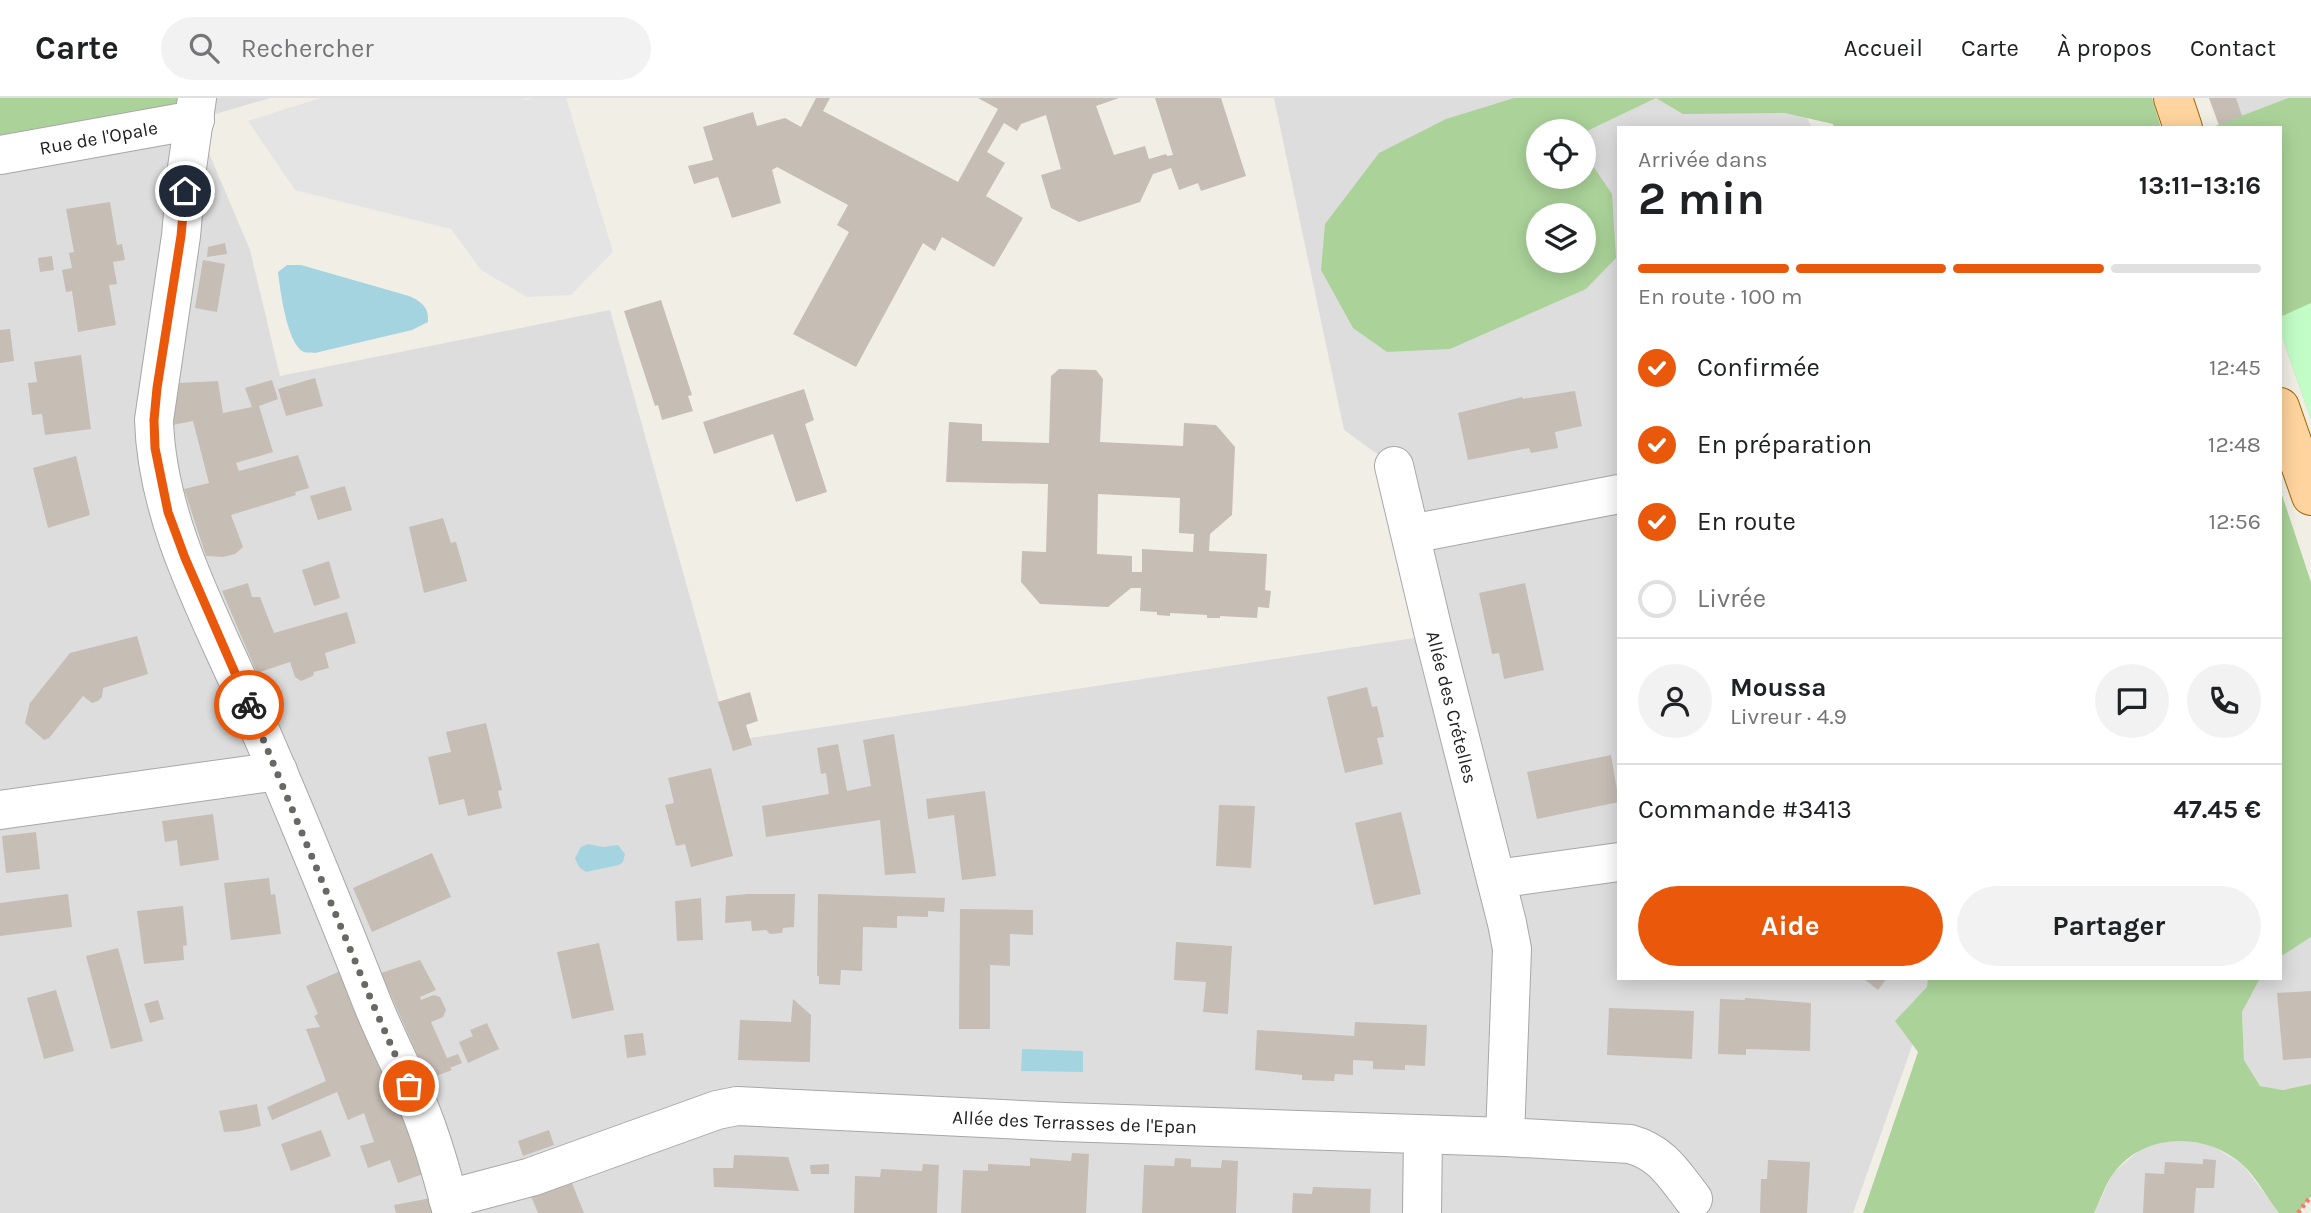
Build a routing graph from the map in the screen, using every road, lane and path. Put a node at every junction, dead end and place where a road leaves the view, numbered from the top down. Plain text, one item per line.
1 (2173, 98) edge
2 (196, 109) edge
3 (2182, 126) edge
4 (0, 155) edge
5 (2282, 414) edge
6 (1394, 466) dead end
7 (1617, 494) edge
8 (2311, 496) edge
9 (1411, 534) junction
10 (278, 771) junction
11 (0, 810) edge
12 (1617, 862) edge
13 (1496, 879) junction
14 (1423, 1135) junction
15 (1504, 1137) junction
16 (2311, 1196) edge
17 (1693, 1199) dead end
18 (450, 1206) edge
19 (1422, 1213) edge
20 (2298, 1213) edge

1 - 3 main road
2 - 4 street, Rue de l'Opale
2 - 10 street
5 - 8 main road
6 - 9 street, Allée des Crételles
7 - 9 street
9 - 13 street, Allée des Crételles
10 - 11 street
10 - 18 street
12 - 13 street
13 - 15 street, Allée des Crételles
14 - 15 street, Allée des Terrasses de l'Epan
14 - 18 street, Allée des Terrasses de l'Epan
14 - 19 street
15 - 17 street, Allée des Terrasses de l'Epan
16 - 20 path

